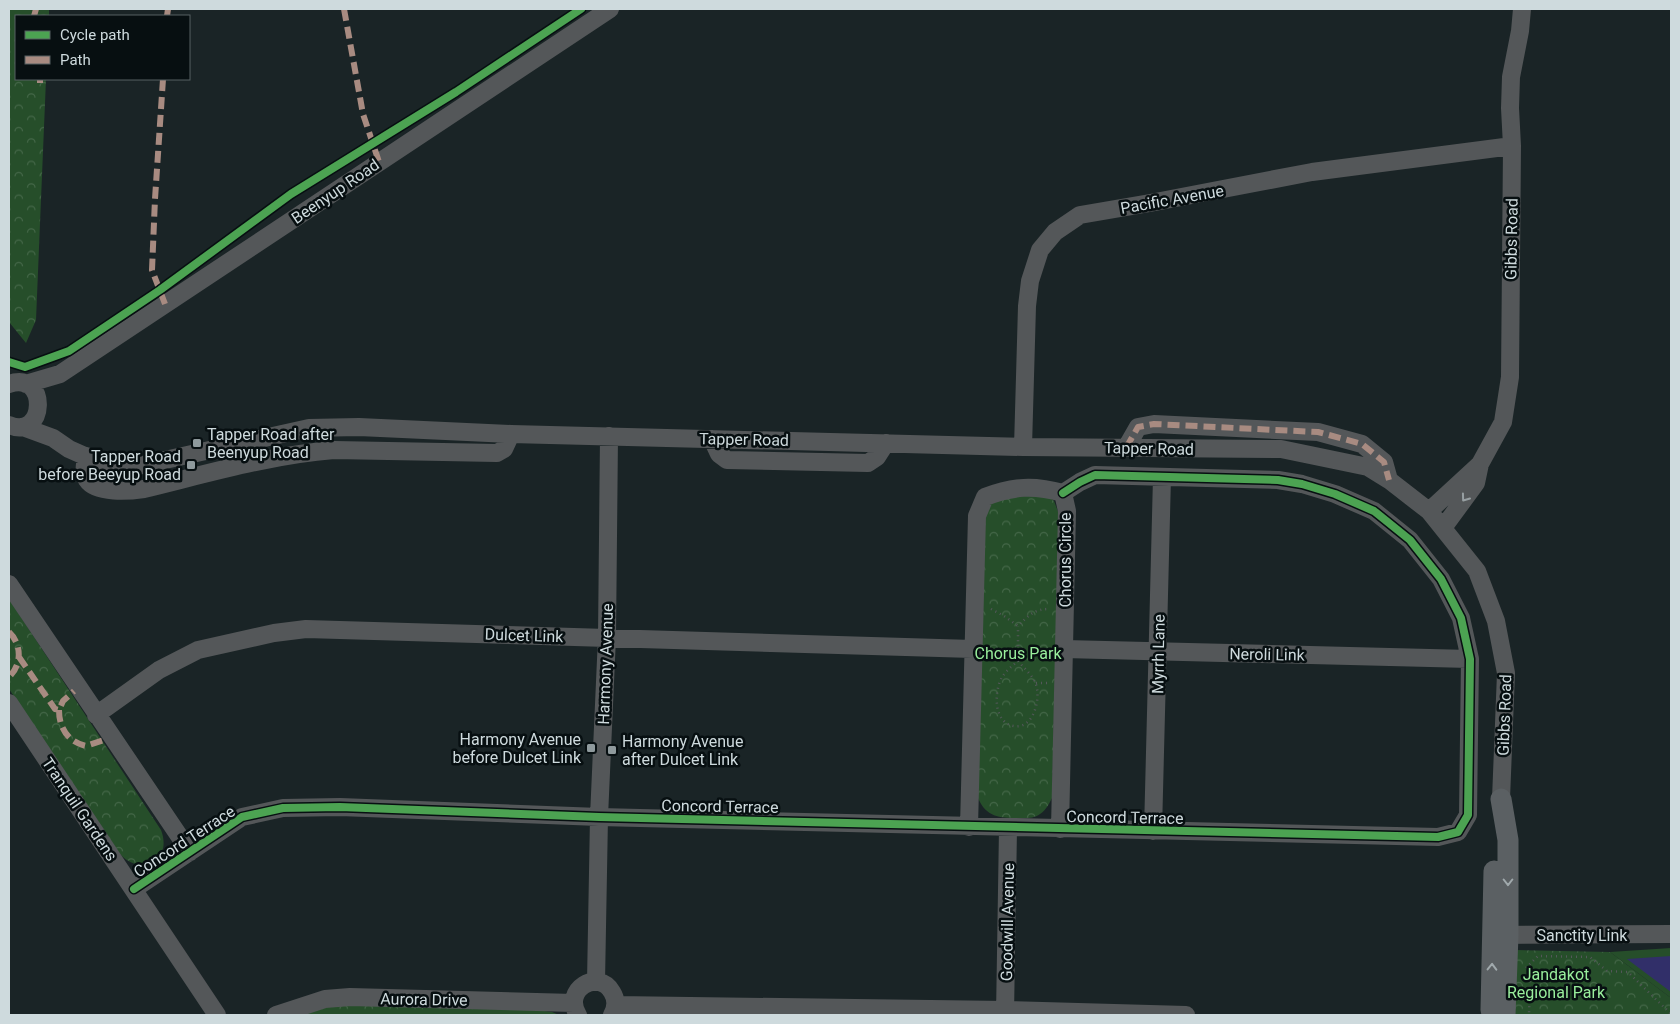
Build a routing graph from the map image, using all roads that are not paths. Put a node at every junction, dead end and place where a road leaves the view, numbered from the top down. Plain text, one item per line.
1 (610, 9) edge
2 (1522, 9) edge
3 (1512, 146) junction
4 (60, 374) junction
5 (14, 382) edge
6 (39, 403) junction
7 (16, 426) edge
8 (511, 434) junction
9 (609, 436) junction
10 (53, 438) junction
11 (1023, 446) junction
12 (1126, 448) junction
13 (86, 456) junction
14 (1480, 464) junction
15 (1162, 477) junction
16 (1389, 480) junction
17 (1063, 493) junction
18 (1429, 511) junction
19 (1443, 528) junction
20 (9, 584) edge
21 (607, 637) junction
22 (973, 649) junction
23 (1064, 649) junction
24 (1158, 651) junction
25 (1470, 659) junction
26 (9, 703) edge
27 (96, 716) junction
28 (1501, 799) joint
29 (599, 817) junction
30 (969, 827) junction
31 (1008, 828) junction
32 (1060, 829) junction
33 (1153, 831) junction
34 (190, 852) junction
35 (134, 889) junction
36 (1671, 934) edge
37 (1500, 935) junction
38 (596, 982) junction
39 (576, 1009) edge
40 (613, 1010) edge
41 (687, 1010) edge
42 (1005, 1013) edge
43 (218, 1015) edge
44 (276, 1015) edge
45 (1186, 1015) edge
46 (1491, 1015) edge
47 (1505, 1015) edge

1 - 4 street, Beenyup Road
2 - 3 street, Gibbs Road
3 - 11 street, Pacific Avenue
3 - 14 street, Gibbs Road
4 - 5 street, Beenyup Road
4 - 6 street, Beenyup Road
5 - 6 street
6 - 7 street, Beenyup Road
6 - 10 street
7 - 10 street, Tapper Road
8 - 9 street, Tapper Road
8 - 13 street, Tapper Road
8 - 13 street
9 - 11 street, Tapper Road
9 - 21 street, Harmony Avenue
10 - 13 street, Tapper Road
11 - 12 street, Tapper Road
12 - 16 street, Tapper Road
12 - 16 street
14 - 18 street, Gibbs Road
14 -> 19 street, Gibbs Road
15 - 17 street, Concord Terrace
15 - 24 street, Myrrh Lane
15 - 25 street, Concord Terrace
16 - 18 street, Tapper Road
17 - 22 street, Chorus Circle
17 - 23 street, Chorus Circle
18 - 19 street, Gibbs Road
19 - 28 street, Gibbs Road
20 - 27 street
21 - 22 street, Dulcet Link
21 - 27 street, Dulcet Link
21 - 29 street, Harmony Avenue
22 - 30 street, Chorus Circle
23 - 24 street, Neroli Link
23 - 32 street, Chorus Circle
24 - 25 street, Neroli Link
24 - 33 street, Myrrh Lane
25 - 33 street, Concord Terrace
26 - 35 street, Tranquil Gardens
27 - 34 street
28 - 37 main road, Gibbs Road
29 - 30 street, Concord Terrace
29 - 34 street, Concord Terrace
29 - 38 street, Harmony Avenue
30 - 31 street, Concord Terrace
31 - 32 street, Concord Terrace
31 - 42 street, Goodwill Avenue
32 - 33 street, Concord Terrace
34 - 35 street, Concord Terrace
35 - 43 street, Tranquil Gardens
36 - 37 street, Sanctity Link
46 -> 37 main road, Gibbs Road
37 - 47 main road, Gibbs Road
38 - 39 street
38 - 40 street
39 - 44 street, Aurora Drive
40 - 41 street
41 - 42 street
42 - 45 street

